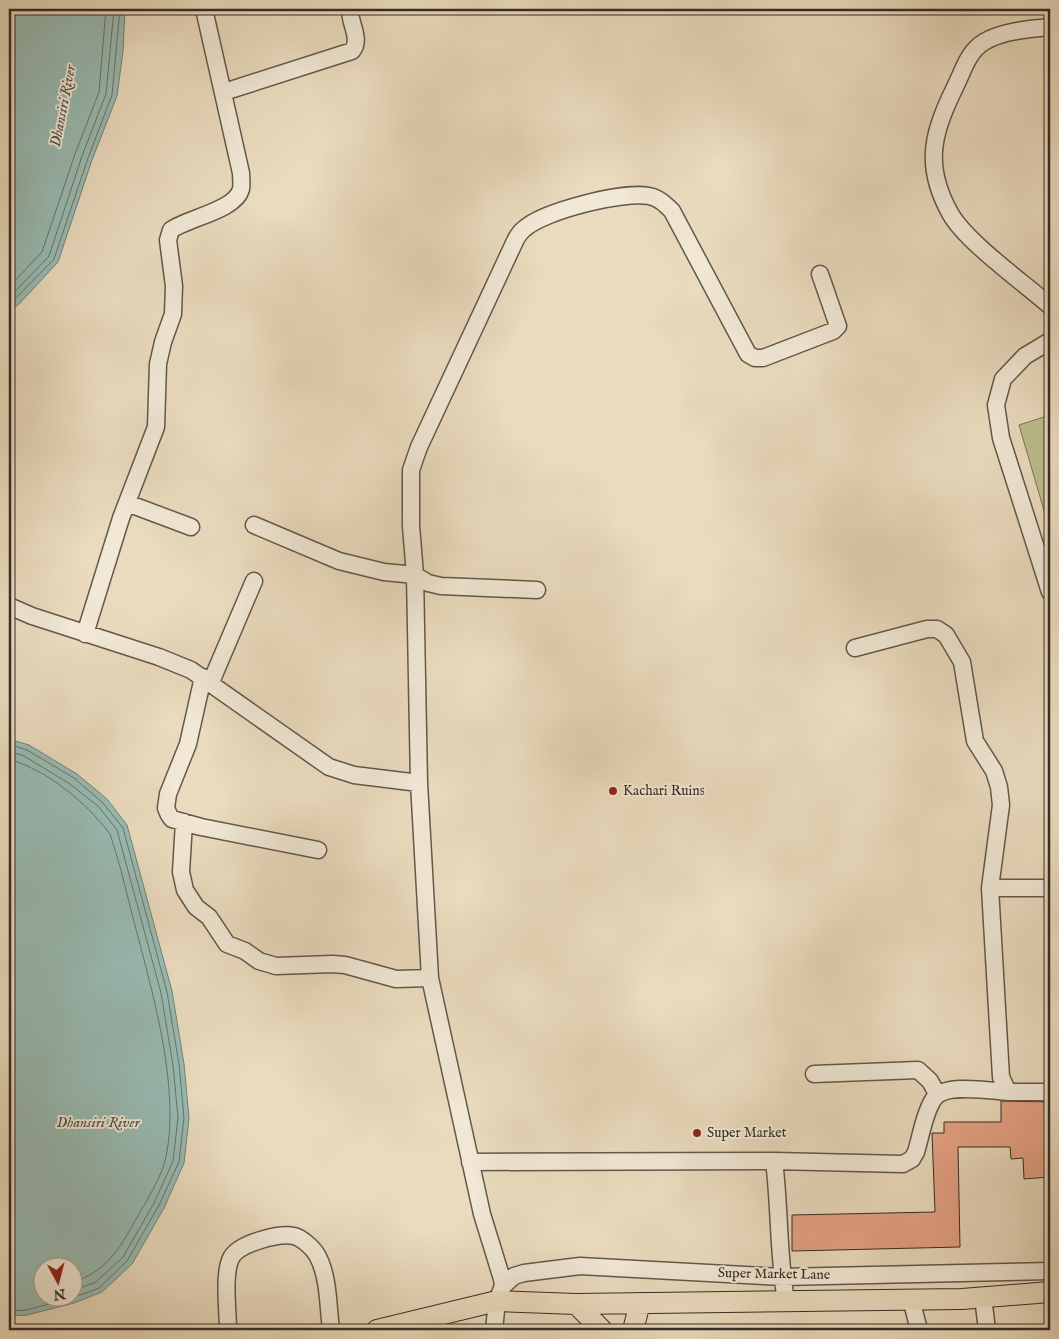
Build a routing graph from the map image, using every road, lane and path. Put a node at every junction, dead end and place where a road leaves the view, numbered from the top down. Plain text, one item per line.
1 (204, 9) edge
2 (350, 9) edge
3 (1050, 27) edge
4 (224, 92) junction
5 (820, 274) dead end
6 (1050, 306) edge
7 (1050, 341) edge
8 (126, 503) junction
9 (254, 525) dead end
10 (191, 527) dead end
11 (415, 576) junction
12 (254, 582) dead end
13 (536, 590) dead end
14 (1050, 592) edge
15 (9, 606) edge
16 (84, 634) junction
17 (855, 648) dead end
18 (207, 680) junction
19 (419, 783) junction
20 (184, 822) junction
21 (318, 850) dead end
22 (990, 888) junction
23 (1050, 888) edge
24 (430, 978) junction
25 (814, 1074) dead end
26 (1008, 1092) junction
27 (1050, 1092) edge
28 (937, 1094) junction
29 (470, 1162) junction
30 (774, 1162) junction
31 (1050, 1271) edge
32 (782, 1276) junction
33 (1050, 1292) edge
34 (500, 1294) junction
35 (982, 1297) junction
36 (911, 1299) junction
37 (786, 1301) junction
38 (640, 1303) junction
39 (576, 1304) junction
40 (228, 1330) edge
41 (331, 1330) edge
42 (377, 1330) edge
43 (494, 1330) edge
44 (602, 1330) edge
45 (633, 1330) edge
46 (919, 1330) edge
47 (987, 1330) edge

1 - 4 street
2 - 4 street
3 - 6 street
4 - 8 street
5 - 11 street
7 - 14 street
8 - 10 street
8 - 16 street
9 - 11 street
11 - 13 street
11 - 19 street
12 - 18 street
15 - 16 street
16 - 18 street
17 - 22 street
18 - 19 street
18 - 20 street
19 - 24 street
20 - 21 street
20 - 24 street
22 - 23 street
22 - 26 street
24 - 29 street
25 - 28 street
26 - 27 street
26 - 28 street
28 - 30 street
29 - 30 street
29 - 34 street
30 - 32 street
31 - 32 street, Super Market Lane
32 - 34 street, Super Market Lane
32 - 37 street
33 - 35 main road
34 - 39 main road
34 - 42 main road
34 - 43 street
35 - 36 main road
35 - 47 street
36 - 37 main road
36 - 46 street
37 - 38 main road
38 - 39 main road
38 - 45 main road
39 - 44 main road
40 - 41 street

